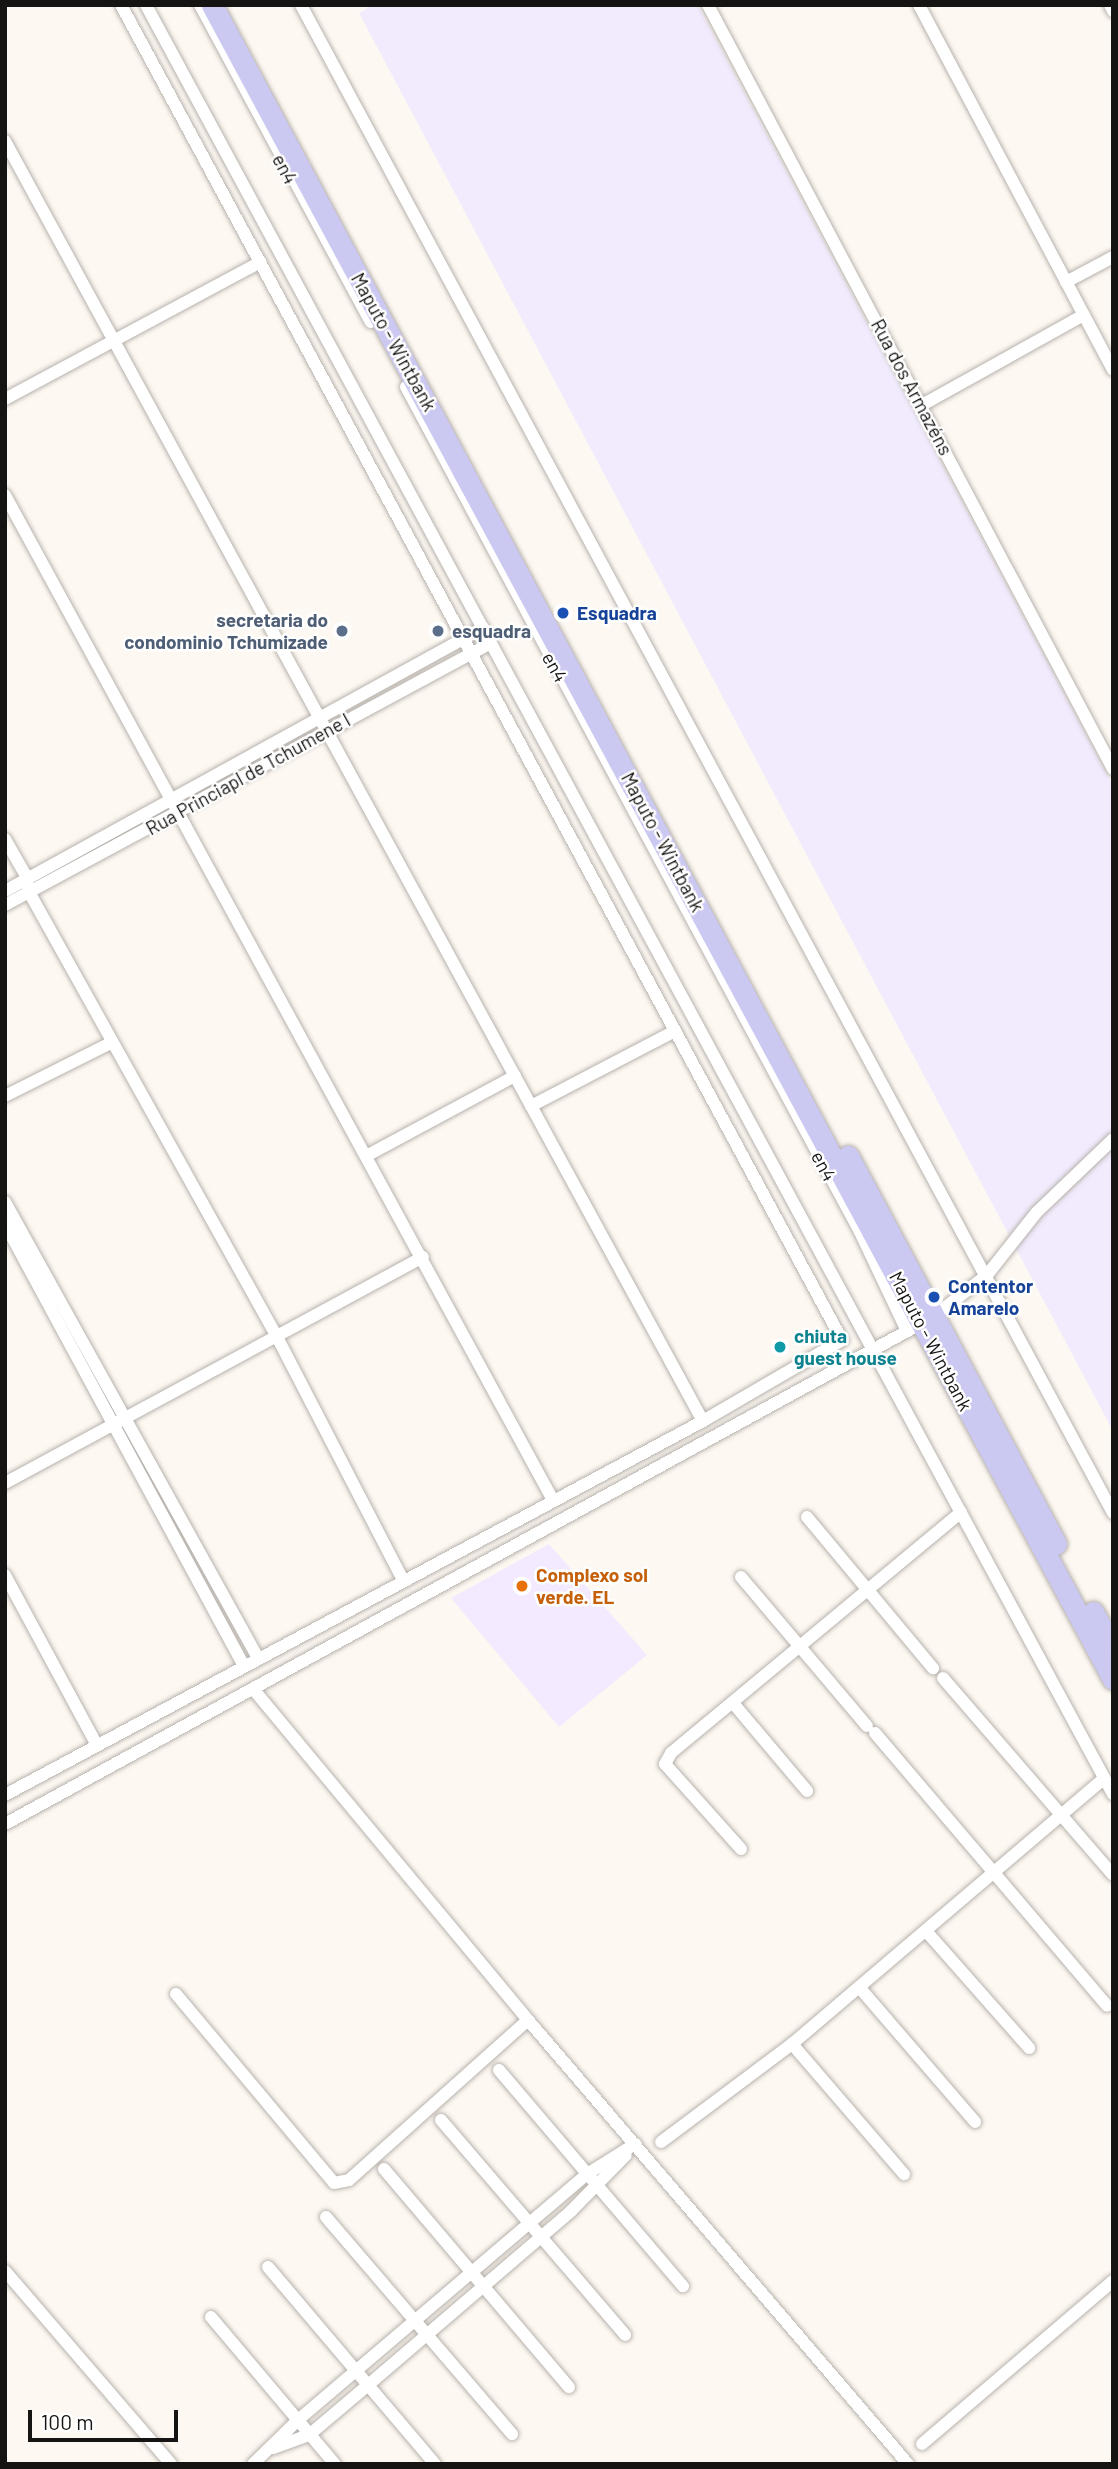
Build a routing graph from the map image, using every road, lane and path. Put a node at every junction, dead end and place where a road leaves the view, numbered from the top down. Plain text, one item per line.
1 (121, 5) edge
2 (146, 5) edge
3 (200, 5) edge
4 (212, 5) edge
5 (228, 5) edge
6 (301, 5) edge
7 (708, 5) edge
8 (919, 5) edge
9 (1110, 5) edge
10 (1113, 11) edge
11 (5, 141) edge
12 (1113, 257) edge
13 (261, 262) junction
14 (1066, 282) junction
15 (1084, 315) junction
16 (115, 341) junction
17 (1113, 370) edge
18 (5, 399) edge
19 (922, 405) junction
20 (5, 495) edge
21 (483, 628) junction
22 (466, 637) junction
23 (491, 643) junction
24 (473, 651) junction
25 (322, 727) junction
26 (1113, 769) edge
27 (173, 800) junction
28 (180, 813) junction
29 (5, 839) edge
30 (27, 886) junction
31 (5, 891) edge
32 (5, 905) edge
33 (675, 1031) junction
34 (111, 1043) junction
35 (515, 1076) junction
36 (5, 1096) edge
37 (531, 1106) junction
38 (1113, 1139) edge
39 (368, 1155) junction
40 (5, 1202) edge
41 (5, 1224) edge
42 (423, 1257) junction
43 (987, 1275) junction
44 (921, 1324) junction
45 (276, 1335) junction
46 (873, 1350) junction
47 (125, 1419) junction
48 (703, 1421) junction
49 (112, 1425) junction
50 (5, 1482) edge
51 (553, 1500) junction
52 (961, 1512) junction
53 (1113, 1513) edge
54 (807, 1517) dead end
55 (5, 1574) edge
56 (741, 1577) dead end
57 (403, 1580) junction
58 (866, 1589) junction
59 (800, 1645) junction
60 (1113, 1647) edge
61 (258, 1658) junction
62 (244, 1666) junction
63 (933, 1668) dead end
64 (943, 1678) dead end
65 (1113, 1679) edge
66 (254, 1690) junction
67 (733, 1703) junction
68 (97, 1745) junction
69 (1104, 1778) junction
70 (807, 1791) dead end
71 (1113, 1794) edge
72 (5, 1795) edge
73 (1062, 1815) junction
74 (5, 1824) edge
75 (741, 1849) dead end
76 (996, 1874) junction
77 (1113, 1875) edge
78 (926, 1931) junction
79 (859, 1987) junction
80 (176, 1994) dead end
81 (1107, 2006) dead end
82 (528, 2020) junction
83 (792, 2044) junction
84 (1029, 2048) dead end
85 (499, 2070) dead end
86 (441, 2120) dead end
87 (975, 2122) dead end
88 (660, 2142) dead end
89 (635, 2144) junction
90 (384, 2169) dead end
91 (587, 2174) junction
92 (904, 2174) dead end
93 (597, 2187) junction
94 (326, 2217) dead end
95 (528, 2224) junction
96 (540, 2239) junction
97 (268, 2267) dead end
98 (5, 2271) edge
99 (470, 2272) junction
100 (1113, 2281) edge
101 (484, 2285) junction
102 (683, 2287) dead end
103 (211, 2317) dead end
104 (413, 2322) junction
105 (625, 2335) dead end
106 (426, 2337) junction
107 (356, 2371) junction
108 (367, 2386) junction
109 (569, 2387) dead end
110 (298, 2420) junction
111 (512, 2434) dead end
112 (309, 2435) junction
113 (922, 2444) dead end
114 (271, 2449) junction
115 (171, 2464) edge
116 (253, 2464) edge
117 (335, 2464) edge
118 (435, 2464) edge
119 (908, 2464) edge

1 - 13 street
2 - 21 street
3 - 44 street, en4
4 - 44 highway, Maputo - Wintbank
5 - 44 highway, Maputo - Wintbank
6 - 43 street
7 - 19 street, Rua dos Armazéns
8 - 14 street
9 - 10 street
11 - 16 street
12 - 14 street
13 - 16 street
13 - 22 street
14 - 15 street
15 - 17 street
15 - 19 street
16 - 18 street
16 - 25 street
19 - 26 street, Rua dos Armazéns
20 - 27 street
21 - 22 street, Rua Princiapl de Tchumene I
21 - 23 street
22 - 24 street
22 - 25 street, Rua Princiapl de Tchumene I
23 - 24 street, Rua Princiapl de Tchumene I
23 - 46 street
24 - 25 street, Rua Princiapl de Tchumene I
24 - 33 street
25 - 27 street, Rua Princiapl de Tchumene I
25 - 28 street, Rua Princiapl de Tchumene I
25 - 35 street
27 - 28 street
27 - 30 street, Rua Princiapl de Tchumene I
28 - 30 street, Rua Princiapl de Tchumene I
28 - 39 street
29 - 30 street
30 - 31 street, Rua Princiapl de Tchumene I
30 - 32 street, Rua Princiapl de Tchumene I
30 - 34 street
33 - 37 street
33 - 48 street
34 - 36 street
34 - 45 street
35 - 37 street
35 - 39 street
37 - 48 street
38 - 43 street
39 - 42 street
40 - 47 street
41 - 49 street
42 - 45 street
42 - 51 street
43 - 44 street
43 - 53 street
44 - 46 street
44 - 60 highway, Maputo - Wintbank
44 - 65 highway, Maputo - Wintbank
45 - 47 street
45 - 57 street
46 - 52 street
46 - 66 street
47 - 49 street
47 - 61 street
48 - 51 street
49 - 50 street
49 - 62 street
51 - 57 street
52 - 58 street
52 - 69 street
54 - 58 street
55 - 68 street
56 - 59 street
57 - 61 street
58 - 59 street
58 - 63 street
59 - 67 street
59 - 76 street
61 - 62 street
62 - 68 street
64 - 73 street
66 - 74 street
66 - 82 street
67 - 70 street
67 - 75 street
68 - 72 street
69 - 71 street
69 - 73 street
73 - 76 street
73 - 77 street
76 - 78 street
76 - 81 street
78 - 79 street
78 - 84 street
79 - 83 street
79 - 87 street
80 - 82 street
82 - 89 street
83 - 88 street
83 - 92 street
85 - 91 street
86 - 95 street
89 - 91 street
89 - 93 street
89 - 119 street
90 - 99 street
91 - 93 street
91 - 95 street
93 - 96 street
93 - 102 street
94 - 104 street
95 - 96 street
95 - 99 street
96 - 101 street
96 - 105 street
97 - 107 street
98 - 115 street
99 - 101 street
99 - 104 street
100 - 113 street
101 - 106 street
101 - 109 street
103 - 110 street
104 - 106 street
104 - 107 street
106 - 108 street
106 - 111 street
107 - 108 street
107 - 110 street
108 - 112 street
108 - 118 street
110 - 112 street
110 - 114 street
112 - 114 street
112 - 117 street
114 - 116 street

